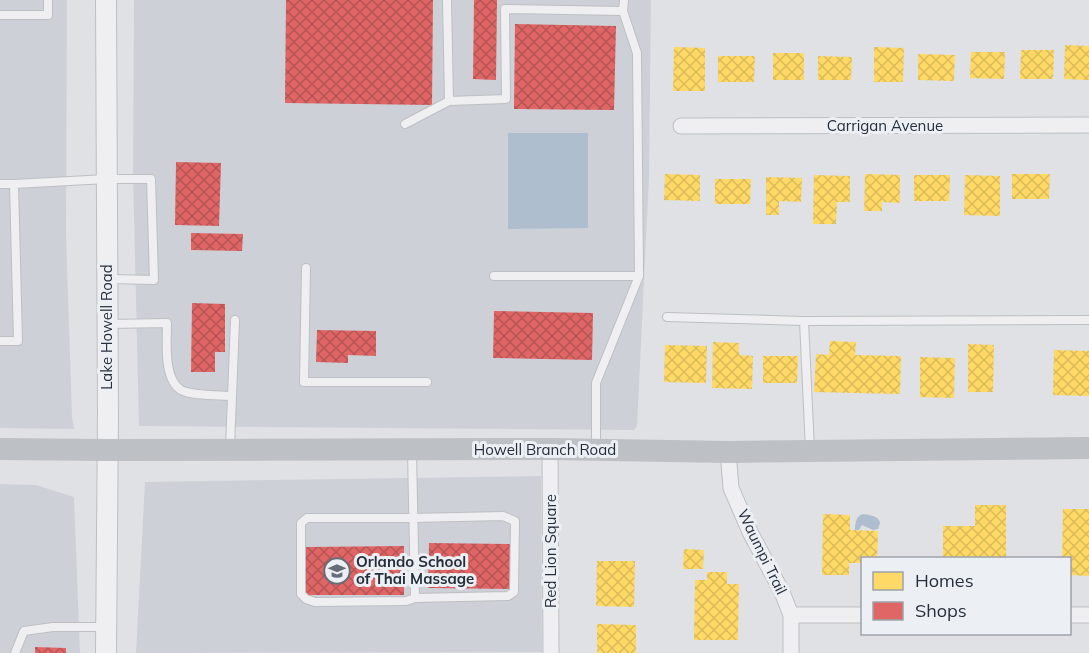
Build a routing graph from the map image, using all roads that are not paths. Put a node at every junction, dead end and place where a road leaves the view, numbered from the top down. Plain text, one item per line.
1 (48, 0) edge
2 (106, 0) edge
3 (447, 0) edge
4 (506, 0) edge
5 (624, 0) edge
6 (505, 9) junction
7 (623, 11) junction
8 (0, 15) edge
9 (449, 101) junction
10 (405, 124) dead end
11 (1089, 125) edge
12 (681, 126) dead end
13 (107, 179) junction
14 (0, 184) edge
15 (14, 184) junction
16 (306, 268) dead end
17 (494, 276) dead end
18 (639, 276) junction
19 (107, 279) junction
20 (667, 317) dead end
21 (235, 320) dead end
22 (1089, 320) edge
23 (804, 321) junction
24 (107, 325) junction
25 (0, 340) edge
26 (427, 382) dead end
27 (232, 396) junction
28 (1089, 448) edge
29 (0, 449) edge
30 (550, 449) junction
31 (107, 450) junction
32 (230, 450) junction
33 (412, 450) junction
34 (596, 450) junction
35 (810, 451) junction
36 (728, 452) junction
37 (413, 518) junction
38 (415, 598) junction
39 (791, 615) junction
40 (861, 615) edge
41 (1071, 615) edge
42 (1089, 615) edge
43 (106, 627) junction
44 (15, 653) edge
45 (106, 653) edge
46 (551, 653) edge
47 (791, 653) edge

1 - 8 lane
2 - 13 street, Lake Howell Road
3 - 9 lane
4 - 6 lane
5 - 7 lane
6 - 7 lane
6 - 9 lane
7 - 18 lane
9 - 10 lane
11 - 12 street, Carrigan Avenue
13 - 15 lane
13 - 19 street, Lake Howell Road
13 - 19 lane
14 - 15 lane
15 - 25 lane
16 - 26 lane
17 - 18 lane
18 - 34 lane
19 - 24 street, Lake Howell Road
20 - 23 lane
21 - 27 lane
22 - 23 lane
23 - 35 lane
24 - 27 lane
24 - 31 street, Lake Howell Road
27 - 32 lane
28 - 35 main road, Howell Branch Road
29 - 31 main road, Howell Branch Road
30 - 33 main road, Howell Branch Road
30 - 34 main road, Howell Branch Road
30 - 46 street, Red Lion Square
31 - 32 main road, Howell Branch Road
31 - 43 street, Lake Howell Road
32 - 33 main road, Howell Branch Road
33 - 37 lane
34 - 36 main road, Howell Branch Road
35 - 36 main road, Howell Branch Road
36 - 39 street, Waumpi Trail
37 - 38 lane
37 - 38 lane
37 - 38 lane
39 - 40 street
39 - 47 street, Waumpi Trail
41 - 42 street
43 - 44 lane
43 - 45 street, Lake Howell Road

